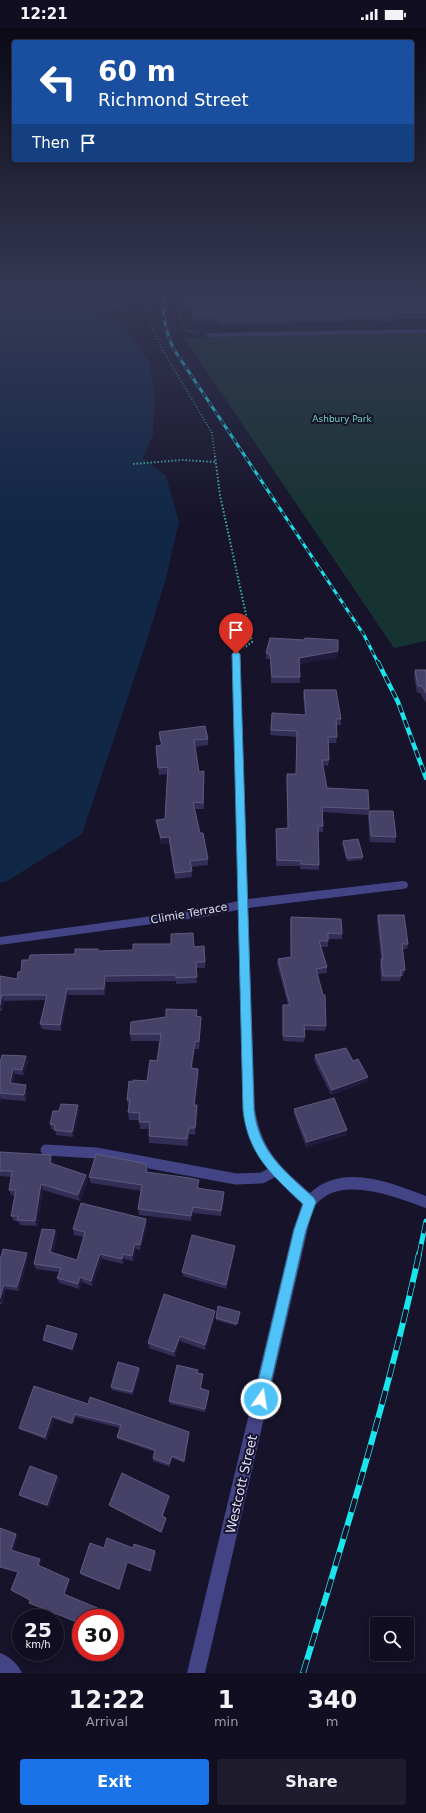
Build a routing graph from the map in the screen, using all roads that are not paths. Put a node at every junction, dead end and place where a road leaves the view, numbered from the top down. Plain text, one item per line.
1 (236, 654) road end
2 (403, 884) dead end
3 (244, 904) junction
4 (0, 941) edge
5 (46, 1150) dead end
6 (275, 1171) junction
7 (310, 1202) junction
8 (426, 1202) edge
9 (0, 1661) edge
10 (13, 1673) edge
11 (196, 1673) edge

1 - 3 street
2 - 3 street, Climie Terrace
3 - 4 street, Climie Terrace
3 - 6 street
5 - 6 lane
6 - 7 street
7 - 8 street
7 - 11 street, Westcott Street
9 - 10 street

